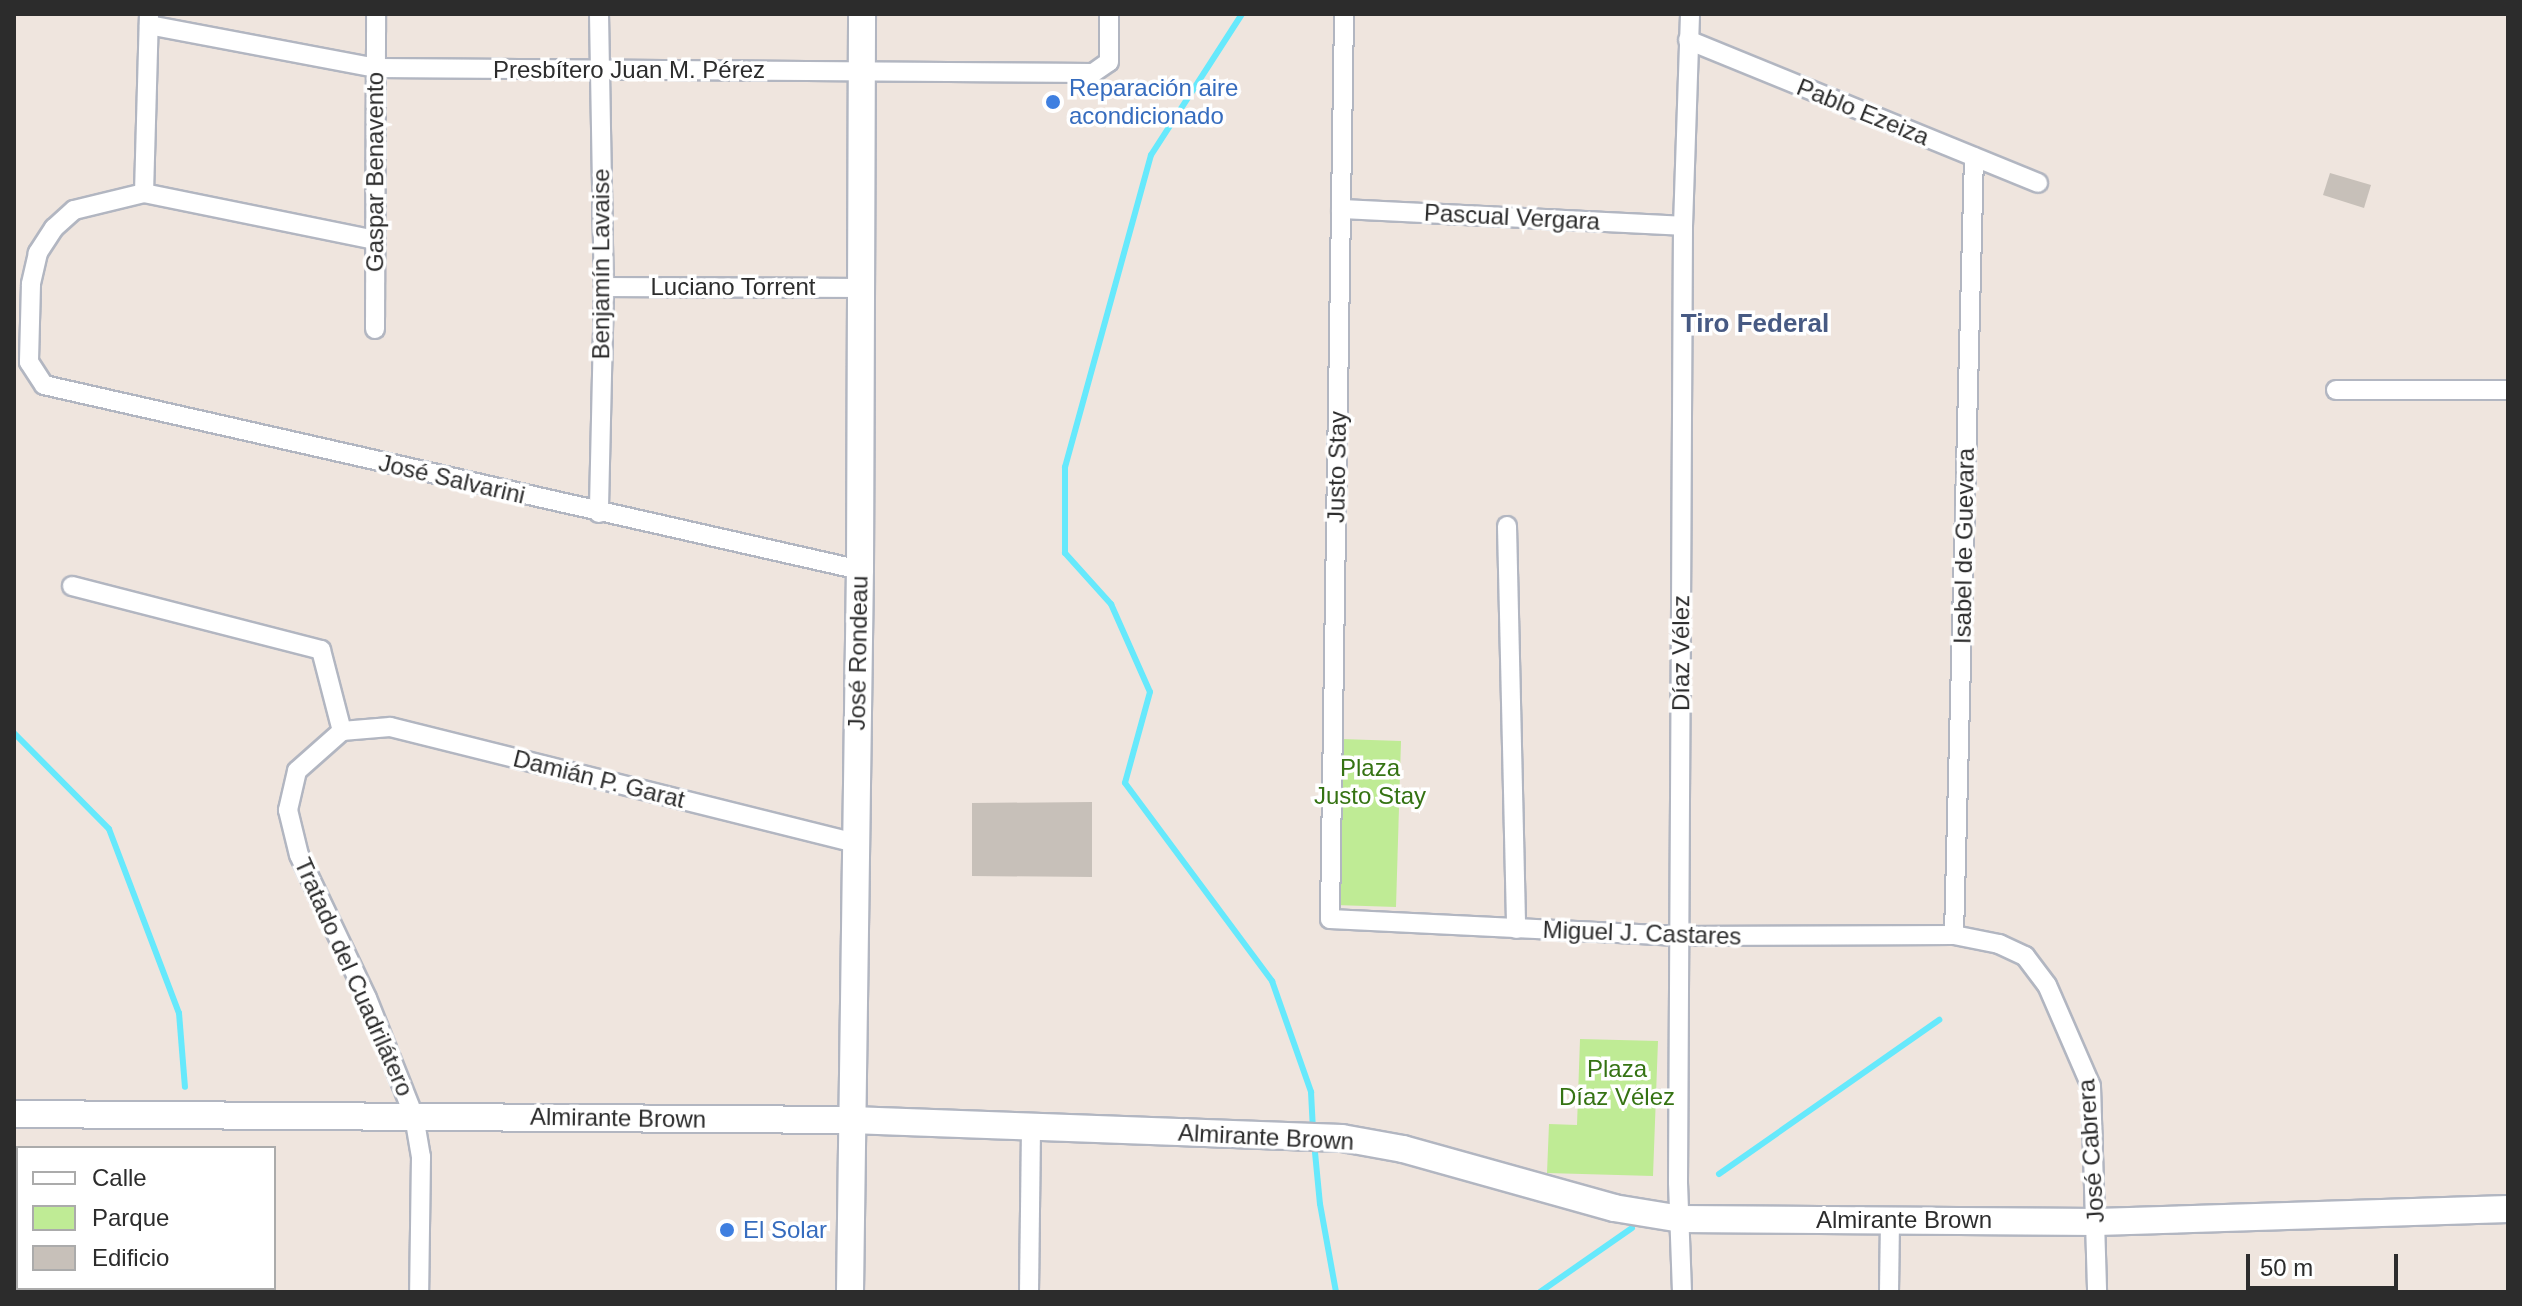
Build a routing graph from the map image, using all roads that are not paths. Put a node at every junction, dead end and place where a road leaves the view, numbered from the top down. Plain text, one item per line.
1 (376, 14) edge
2 (599, 14) edge
3 (862, 14) edge
4 (1109, 14) edge
5 (1344, 14) edge
6 (1690, 14) edge
7 (149, 19) edge
8 (1688, 40) junction
9 (376, 68) junction
10 (599, 70) junction
11 (862, 71) junction
12 (1974, 157) junction
13 (2038, 183) dead end
14 (144, 193) junction
15 (1341, 209) junction
16 (1683, 226) junction
17 (374, 240) junction
18 (604, 287) junction
19 (862, 288) junction
20 (375, 329) dead end
21 (2336, 390) dead end
22 (2508, 390) edge
23 (599, 513) junction
24 (1507, 526) dead end
25 (860, 570) junction
26 (72, 586) dead end
27 (342, 731) junction
28 (855, 843) junction
29 (1330, 919) joint
30 (1516, 929) junction
31 (1954, 935) junction
32 (1680, 936) junction
33 (14, 1114) edge
34 (414, 1116) junction
35 (851, 1120) junction
36 (1031, 1127) junction
37 (2508, 1209) edge
38 (1681, 1219) junction
39 (1890, 1220) junction
40 (2097, 1222) junction
41 (419, 1292) edge
42 (850, 1292) edge
43 (1029, 1292) edge
44 (1682, 1292) edge
45 (1889, 1292) edge
46 (2097, 1292) edge

1 - 9 street, Gaspar Benavento
2 - 10 street, Benjamín Lavaise
3 - 11 main road, José Rondeau
4 - 11 street, Presbítero Juan M. Pérez
5 - 15 street, Justo Stay
6 - 8 street, Díaz Vélez
7 - 9 street, Presbítero Juan M. Pérez
7 - 14 street
8 - 12 street, Pablo Ezeiza
8 - 16 street, Díaz Vélez
9 - 10 street, Presbítero Juan M. Pérez
9 - 17 street, Gaspar Benavento
10 - 11 street, Presbítero Juan M. Pérez
10 - 18 street, Benjamín Lavaise
11 - 19 main road, José Rondeau
12 - 13 street, Pablo Ezeiza
12 - 31 street, Isabel de Guevara
14 - 17 street
14 - 23 street, José Salvarini
15 - 16 street, Pascual Vergara
15 - 29 street, Justo Stay
16 - 32 street, Díaz Vélez
17 - 20 street, Gaspar Benavento
18 - 19 street, Luciano Torrent
18 - 23 street, Benjamín Lavaise
19 - 25 main road, José Rondeau
21 - 22 street
23 - 25 street, José Salvarini
24 - 30 street
25 - 28 main road, José Rondeau
26 - 27 street
27 - 28 street, Damián P. Garat
27 - 34 street, Tratado del Cuadrilátero
28 - 35 main road, José Rondeau
29 - 30 street, Miguel J. Castares
30 - 32 street, Miguel J. Castares
31 - 32 street, Miguel J. Castares
31 - 40 street, José Cabrera
32 - 38 street, Díaz Vélez
33 - 34 main road, Almirante Brown
34 - 35 main road, Almirante Brown
34 - 41 street, Tratado del Cuadrilátero
35 - 36 main road, Almirante Brown
35 - 42 main road, José Rondeau
36 - 38 main road, Almirante Brown
36 - 43 street
37 - 40 main road, Almirante Brown
38 - 39 main road, Almirante Brown
38 - 44 street, Díaz Vélez
39 - 40 main road, Almirante Brown
39 - 45 street
40 - 46 street, José Cabrera

